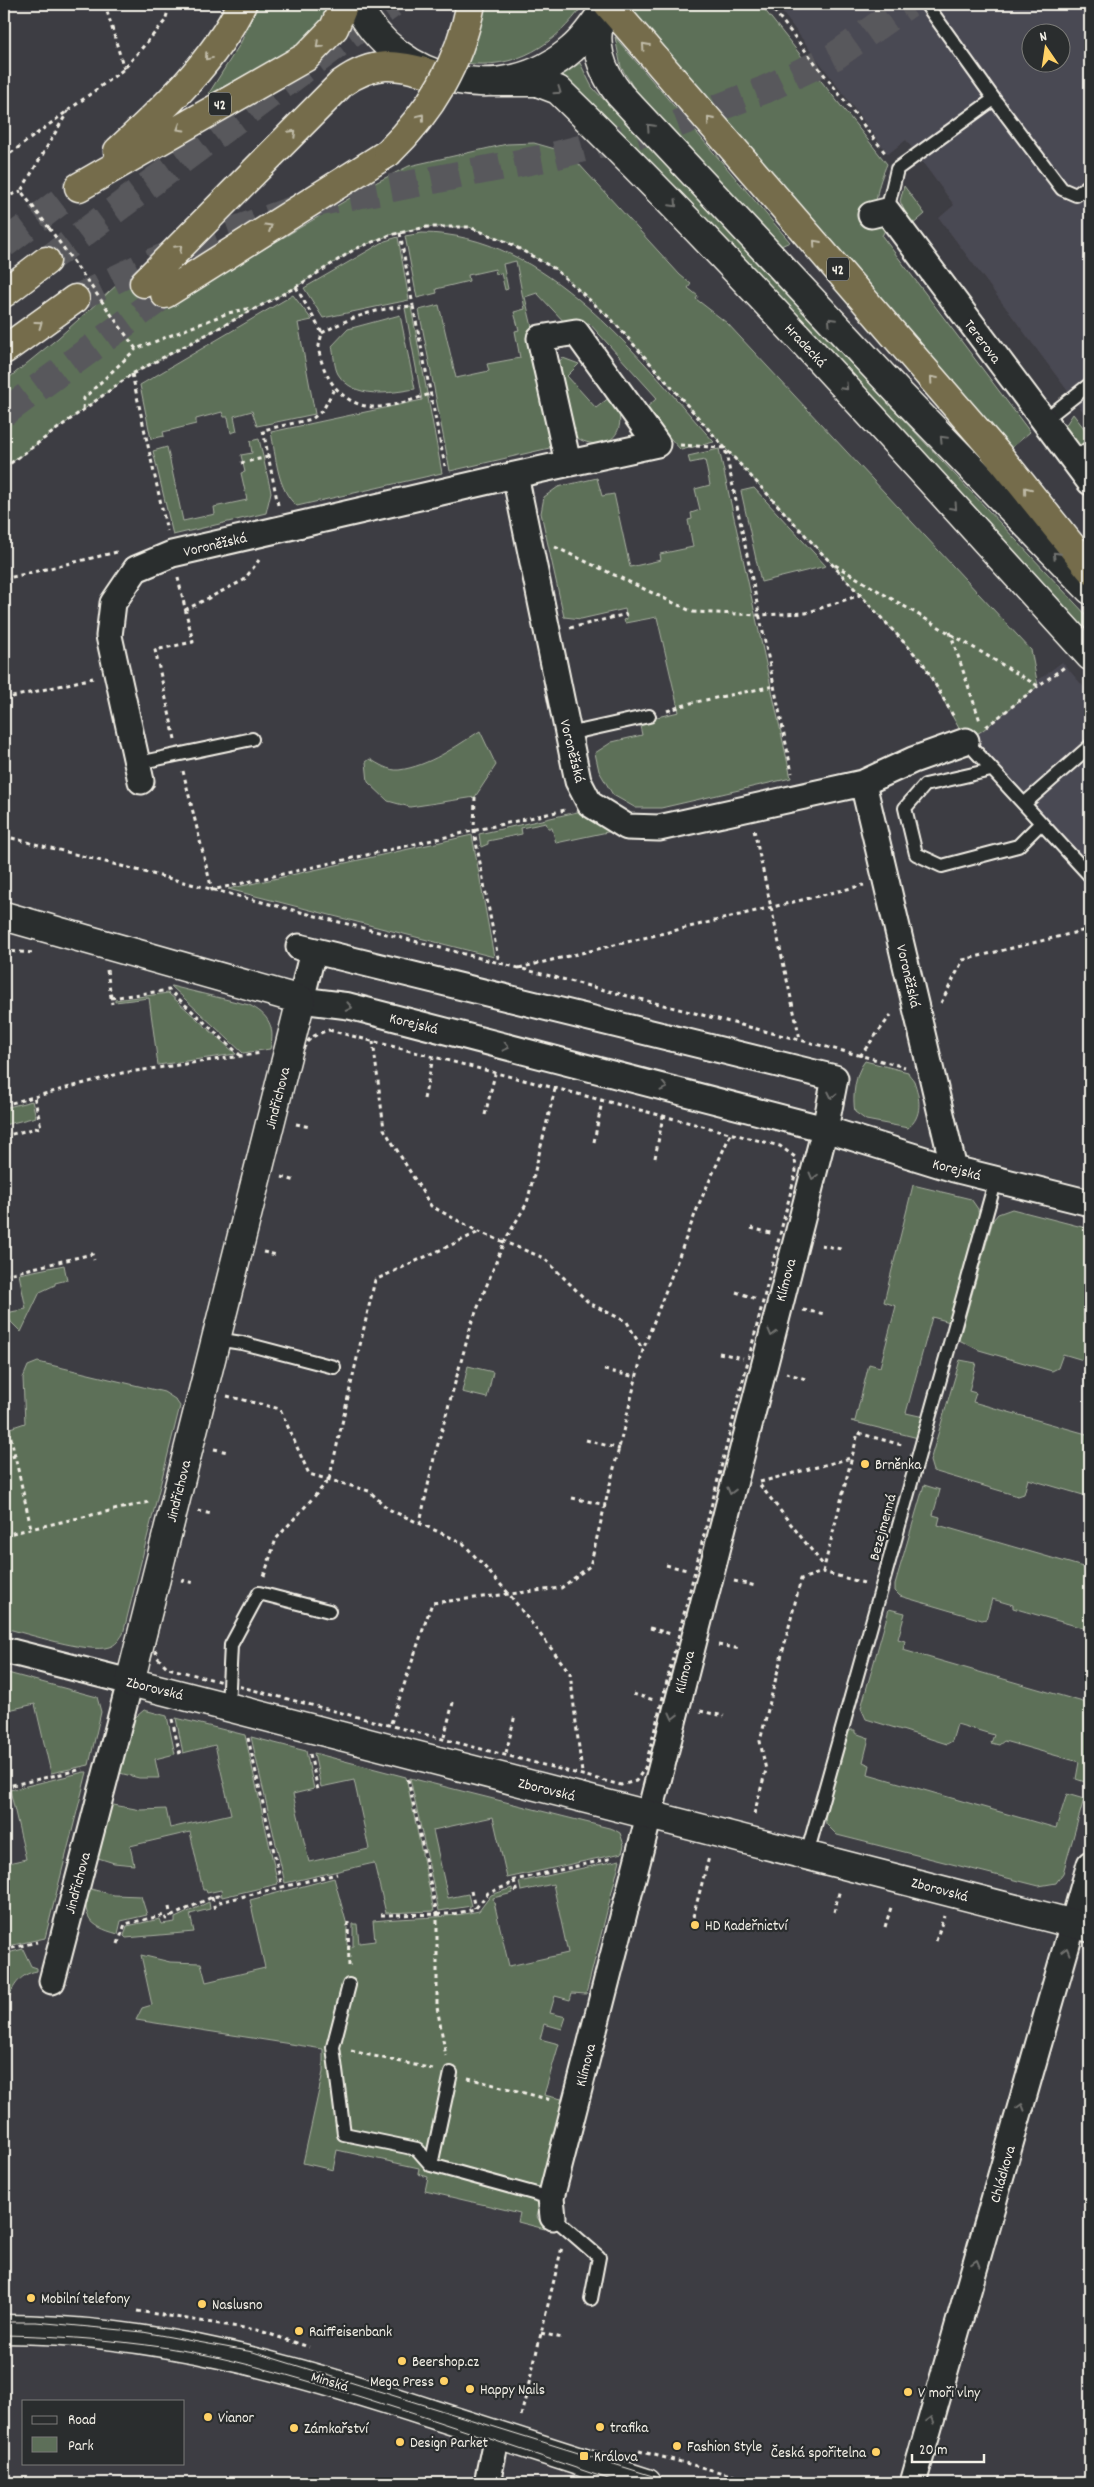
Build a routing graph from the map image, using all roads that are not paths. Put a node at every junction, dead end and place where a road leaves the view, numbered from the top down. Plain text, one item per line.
1 (242, 4) edge
2 (344, 4) edge
3 (357, 4) edge
4 (470, 4) edge
5 (926, 4) edge
6 (605, 7) edge
7 (432, 74) junction
8 (494, 82) junction
9 (994, 99) junction
10 (1090, 184) edge
11 (879, 213) joint
12 (46, 262) tunnel mouth
13 (4, 293) edge
14 (88, 300) tunnel mouth
15 (4, 350) edge
16 (1090, 384) edge
17 (1044, 421) junction
18 (1082, 454) edge
19 (568, 463) junction
20 (514, 475) junction
21 (1090, 482) edge
22 (1090, 569) edge
23 (1090, 590) edge
24 (1078, 661) edge
25 (649, 716) road end
26 (568, 734) junction
27 (252, 738) dead end
28 (966, 740) joint
29 (1090, 746) edge
30 (991, 770) junction
31 (139, 772) joint
32 (863, 783) junction
33 (1024, 804) junction
34 (1041, 823) junction
35 (1090, 876) edge
36 (4, 916) edge
37 (301, 1000) junction
38 (825, 1129) junction
39 (954, 1169) junction
40 (996, 1179) junction
41 (1090, 1203) edge
42 (223, 1340) junction
43 (334, 1367) dead end
44 (329, 1612) dead end
45 (4, 1650) edge
46 (130, 1682) junction
47 (229, 1696) junction
48 (647, 1815) junction
49 (807, 1854) junction
50 (1090, 1864) edge
51 (1082, 1926) edge
52 (52, 1981) dead end
53 (349, 1985) road end
54 (451, 2073) road end
55 (431, 2165) junction
56 (552, 2208) junction
57 (591, 2299) dead end
58 (4, 2329) edge
59 (497, 2435) junction
60 (487, 2483) edge
61 (647, 2483) edge
62 (913, 2483) edge

1 - 2 highway, 42
3 - 7 street
4 - 7 highway, bridge
5 - 9 lane
6 - 8 street
22 -> 6 highway, 42
23 -> 6 street
7 - 8 street
8 -> 24 street, Hradecká
9 - 10 lane
9 - 11 lane
11 - 17 street, Tererova
12 - 13 highway
15 -> 14 highway
16 - 17 lane
17 - 18 street, Tererova
18 - 21 street, Tererova
19 - 19 street, Voroněžská
19 - 20 street, Voroněžská
20 - 26 street, Voroněžská
20 - 31 street, Voroněžská
25 - 26 lane
26 - 32 street, Voroněžská
27 - 31 lane
28 - 30 lane
28 - 32 street
29 - 33 lane
30 - 33 lane
30 - 34 lane
32 - 39 street, Voroněžská
33 - 34 lane
34 - 35 lane
36 - 37 street, Korejská
37 -> 38 street, Korejská
37 -> 38 street
37 - 42 street, Jindřichova
38 - 39 street, Korejská
38 -> 48 street, Klímova
39 - 40 street, Korejská
40 - 41 street, Korejská
40 - 49 lane, Bezejmenná
42 - 43 lane
42 - 46 street, Jindřichova
44 - 47 lane
45 - 46 street, Zborovská
46 - 47 street, Zborovská
46 - 52 street, Jindřichova
47 - 48 street, Zborovská
48 - 49 street, Zborovská
48 - 56 street, Klímova
49 - 51 street, Zborovská
50 - 51 street, Chládkova
62 -> 51 street, Chládkova
53 - 55 lane
54 - 55 lane
55 - 56 lane
56 - 57 lane
58 - 59 street, Minská
59 - 60 street
59 - 61 street, Minská

